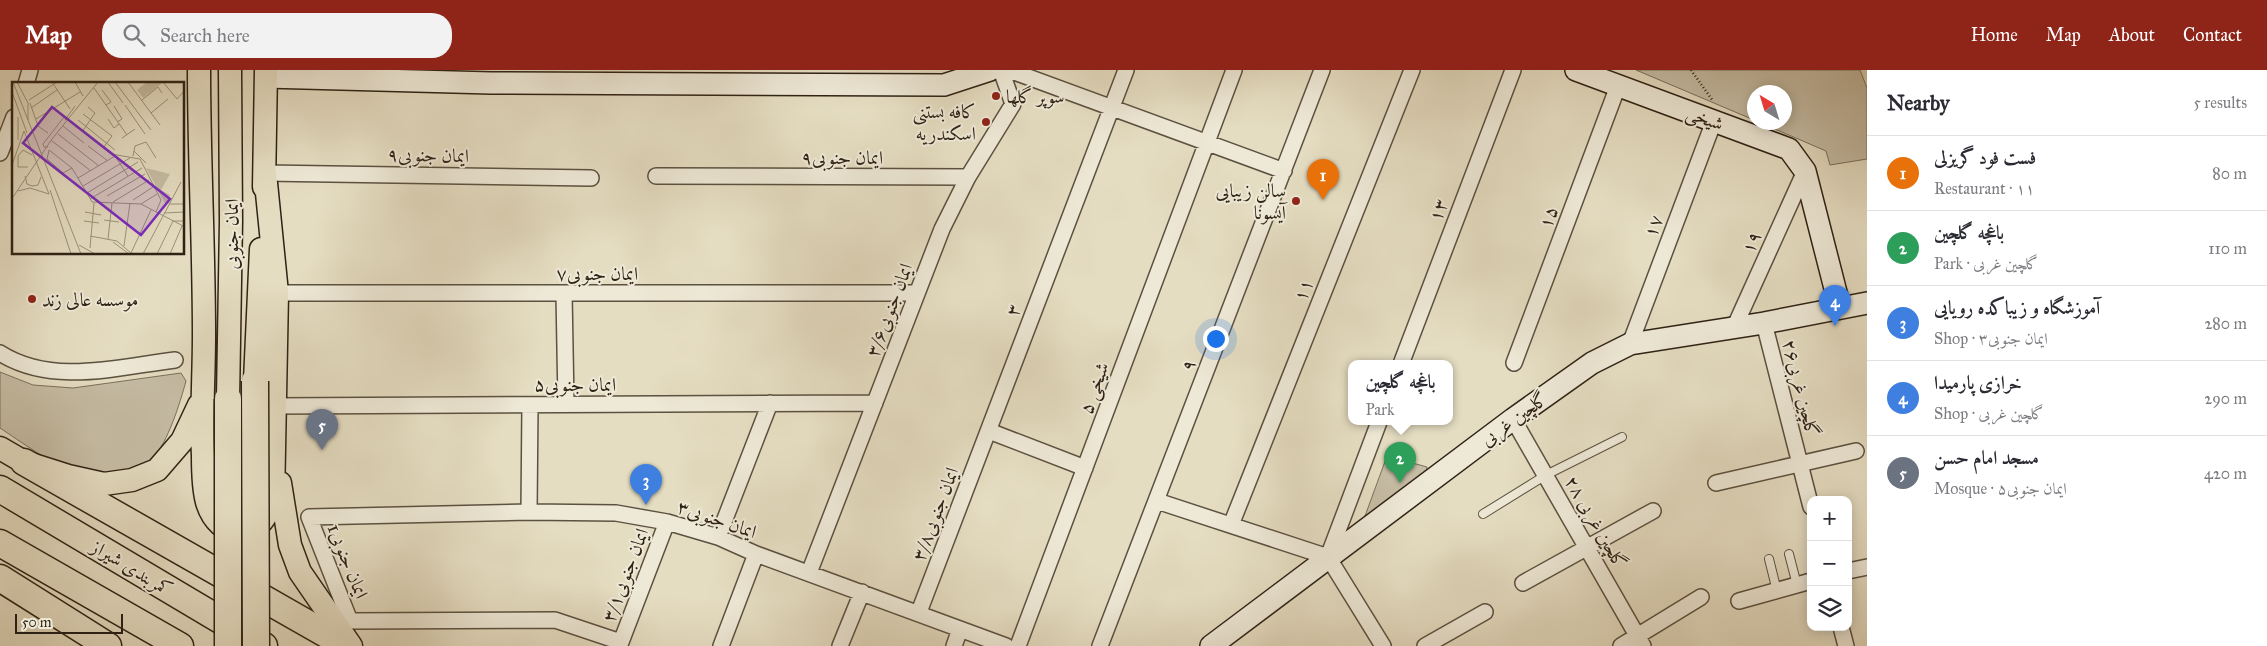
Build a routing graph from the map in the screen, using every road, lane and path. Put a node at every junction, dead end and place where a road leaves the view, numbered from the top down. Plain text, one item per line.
1 (199, 70) edge
2 (230, 70) edge
3 (990, 70) edge
4 (1000, 70) edge
5 (1008, 70) edge
6 (1126, 70) edge
7 (1234, 70) edge
8 (1322, 70) edge
9 (1412, 70) edge
10 (1513, 70) edge
11 (1576, 70) edge
12 (1691, 70) edge
13 (266, 74) edge
14 (490, 76) edge
15 (819, 77) edge
16 (1618, 86) junction
17 (1112, 108) junction
18 (12, 122) edge
19 (1724, 124) junction
20 (1206, 143) junction
21 (0, 153) edge
22 (1804, 171) junction
23 (1284, 172) junction
24 (265, 173) junction
25 (656, 176) dead end
26 (591, 178) dead end
27 (968, 178) junction
28 (277, 293) junction
29 (564, 293) junction
30 (917, 293) junction
31 (1867, 303) edge
32 (1840, 308) junction
33 (1764, 323) junction
34 (1734, 328) junction
35 (1630, 344) junction
36 (0, 353) edge
37 (175, 360) dead end
38 (1403, 360) edge
39 (1514, 363) dead end
40 (255, 381) joint
41 (228, 399) joint
42 (201, 402) junction
43 (770, 403) junction
44 (875, 403) junction
45 (530, 404) junction
46 (566, 404) junction
47 (275, 406) junction
48 (1513, 419) junction
49 (1378, 425) edge
50 (989, 431) junction
51 (1622, 436) dead end
52 (0, 448) edge
53 (1856, 451) dead end
54 (275, 453) junction
55 (24, 462) junction
56 (1800, 463) junction
57 (1085, 468) junction
58 (1546, 475) junction
59 (1716, 483) dead end
60 (0, 489) edge
61 (1808, 496) edge
62 (1158, 501) junction
63 (1653, 511) dead end
64 (529, 512) junction
65 (1483, 514) dead end
66 (309, 517) joint
67 (667, 522) junction
68 (1231, 525) junction
69 (718, 537) junction
70 (0, 543) edge
71 (1587, 547) junction
72 (756, 554) junction
73 (1789, 554) dead end
74 (1328, 558) junction
75 (1769, 559) dead end
76 (1867, 567) edge
77 (1852, 570) edge
78 (809, 573) junction
79 (0, 578) edge
80 (1523, 583) dead end
81 (1804, 583) edge
82 (1777, 591) junction
83 (862, 592) junction
84 (1701, 597) dead end
85 (1739, 602) dead end
86 (919, 612) junction
87 (1485, 612) dead end
88 (960, 629) junction
89 (1842, 631) edge
90 (348, 634) edge
91 (1640, 641) edge
92 (108, 646) edge
93 (180, 646) edge
94 (228, 646) edge
95 (256, 646) edge
96 (264, 646) edge
97 (351, 646) edge
98 (721, 646) edge
99 (840, 646) edge
100 (954, 646) edge
101 (1006, 646) edge
102 (1018, 646) edge
103 (1100, 646) edge
104 (1211, 646) edge
105 (1382, 646) edge
106 (1424, 646) edge
107 (1621, 646) edge
108 (1846, 646) edge

1 - 42 main road
2 - 41 main road, ایمان جنوبی
3 - 15 street
4 - 27 street, ایمان جنوبی۳/۶
5 - 17 street
6 - 17 street, ۳
7 - 20 street, شیخی ۵
8 - 23 street, ۹
9 - 68 street, ۱۱
10 - 38 street, ۱۳
11 - 16 street, شیخی
12 - 19 path
13 - 14 street
13 - 24 main road
14 - 15 street
16 - 19 street, شیخی
16 - 39 street, ۱۵
17 - 20 street
17 - 50 street, ۳
18 - 21 street
19 - 22 street, شیخی
19 - 35 street, ۱۷
20 - 23 street
20 - 57 street, شیخی ۵
22 - 32 street, شیخی
22 - 34 street, ۱۹
23 - 62 street, ۹
24 - 26 street, ایمان جنوبی۹
24 - 28 main road
24 - 40 main road
25 - 27 street, ایمان جنوبی۹
27 - 30 street, ایمان جنوبی۳/۶
28 - 29 street, ایمان جنوبی۷
28 - 47 main road
29 - 30 street, ایمان جنوبی۷
29 - 46 street
30 - 44 street, ایمان جنوبی۳/۶
31 - 32 street, گلچین غربی
32 - 33 street, گلچین غربی
33 - 34 street, گلچین غربی
33 - 56 street, گلچین غربی۲۶
34 - 35 street, گلچین غربی
35 - 48 street, گلچین غربی
36 - 37 street
40 - 95 highway, bridge
41 - 94 highway, bridge
42 - 54 main road
42 - 55 main road
43 - 44 street, ایمان جنوبی۵
43 - 46 street, ایمان جنوبی۵
43 - 69 street
44 - 78 street, ایمان جنوبی۳/۶
45 - 46 street, ایمان جنوبی۵
45 - 47 street, ایمان جنوبی۵
45 - 64 street
47 - 54 main road
48 - 58 street, گلچین غربی ۲۸
48 - 74 street, گلچین غربی
49 - 74 street
50 - 57 street
50 - 86 street, ایمان جنوبی۳/۸
51 - 58 lane
52 - 55 main road
53 - 56 street
54 - 97 main road
55 - 90 highway
56 - 59 street
56 - 61 street, گلچین غربی۲۶
57 - 102 street, شیخی ۵
58 - 65 lane
58 - 71 street, گلچین غربی ۲۸
60 - 96 highway, کمربندی شیراز
62 - 68 street
62 - 103 street, ۹
63 - 71 street
64 - 66 street, ایمان جنوبی۳
64 - 67 street, ایمان جنوبی۳
66 - 90 street, 1ایمان جنوبی
67 - 69 street, ایمان جنوبی۳
67 - 90 street, ایمان جنوبی۳/۱
68 - 74 street
69 - 72 street, ایمان جنوبی۳
70 - 93 highway
71 - 80 street
71 - 91 street, گلچین غربی ۲۸
72 - 78 street, ایمان جنوبی۳
72 - 98 street
73 - 81 lane
74 - 104 street, گلچین غربی
74 - 105 street
75 - 82 lane
76 - 77 street
78 - 83 street, ایمان جنوبی۳
79 - 92 highway
81 - 82 street
82 - 85 street
83 - 86 street, ایمان جنوبی۳
83 - 99 street
84 - 91 street
86 - 88 street, ایمان جنوبی۳
87 - 106 street
88 - 100 street
88 - 101 street, ایمان جنوبی۳
89 - 108 street
91 - 107 street

